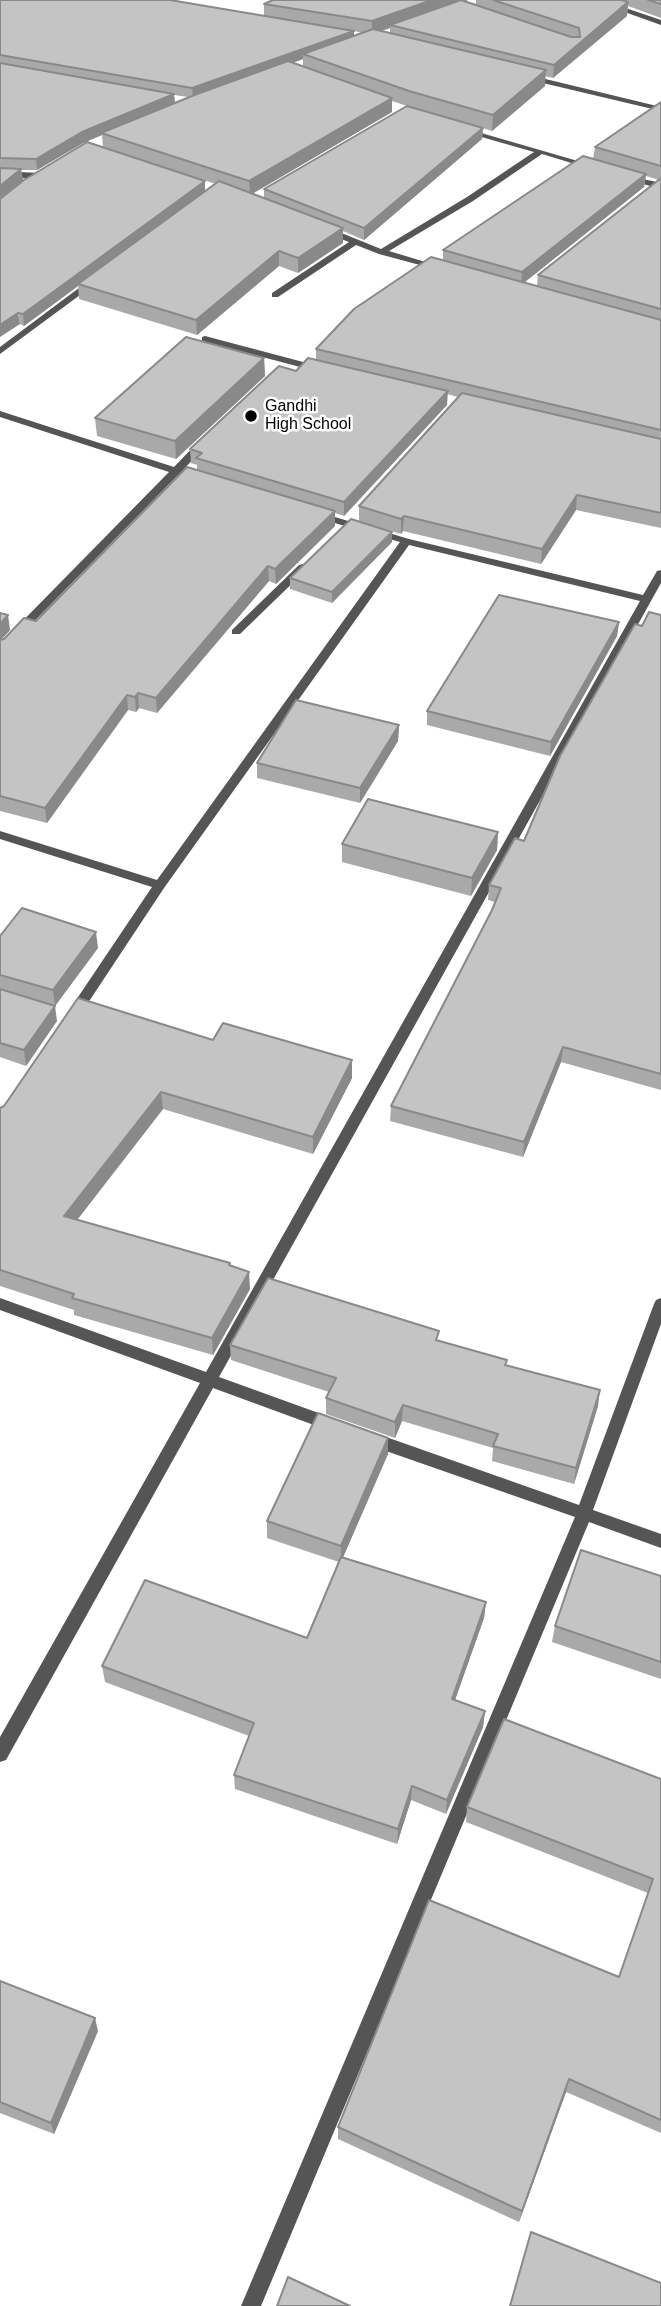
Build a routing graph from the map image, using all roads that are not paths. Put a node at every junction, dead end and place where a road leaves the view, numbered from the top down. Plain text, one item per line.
1 (595, 0) edge
2 (661, 23) edge
3 (518, 74) edge
4 (661, 108) edge
5 (454, 126) edge
6 (540, 152) junction
7 (51, 169) edge
8 (605, 170) edge
9 (0, 174) edge
10 (618, 174) edge
11 (39, 176) junction
12 (659, 186) edge
13 (21, 187) edge
14 (646, 193) edge
15 (316, 226) edge
16 (355, 242) junction
17 (382, 252) junction
18 (108, 271) edge
19 (446, 271) edge
20 (275, 295) dead end
21 (205, 338) edge
22 (0, 351) edge
23 (328, 372) edge
24 (0, 414) edge
25 (210, 436) edge
26 (173, 471) junction
27 (213, 483) edge
28 (307, 511) edge
29 (356, 513) edge
30 (347, 524) junction
31 (338, 533) edge
32 (406, 541) junction
33 (310, 560) edge
34 (661, 573) edge
35 (646, 599) junction
36 (236, 632) dead end
37 (0, 650) edge
38 (0, 835) edge
39 (160, 886) junction
40 (64, 1020) edge
41 (0, 1304) edge
42 (661, 1304) edge
43 (209, 1382) junction
44 (584, 1514) junction
45 (661, 1541) edge
46 (0, 1754) edge
47 (251, 2306) edge

1 - 2 street
3 - 4 street
5 - 6 street
6 - 8 street
6 - 17 street
7 - 11 street
9 - 11 street
10 - 12 street
11 - 13 street
12 - 14 street
15 - 16 street
16 - 17 street
16 - 20 street
17 - 19 street
18 - 22 street
21 - 23 street
24 - 26 street
25 - 26 street
26 - 27 street
26 - 37 street
28 - 30 street
29 - 30 street
30 - 31 street
30 - 32 street
32 - 35 street
32 - 39 street
33 - 36 street
34 - 35 street
35 - 43 street
38 - 39 street
39 - 40 street
41 - 43 street
42 - 44 street
43 - 44 street
43 - 46 street
44 - 45 street
44 - 47 street

